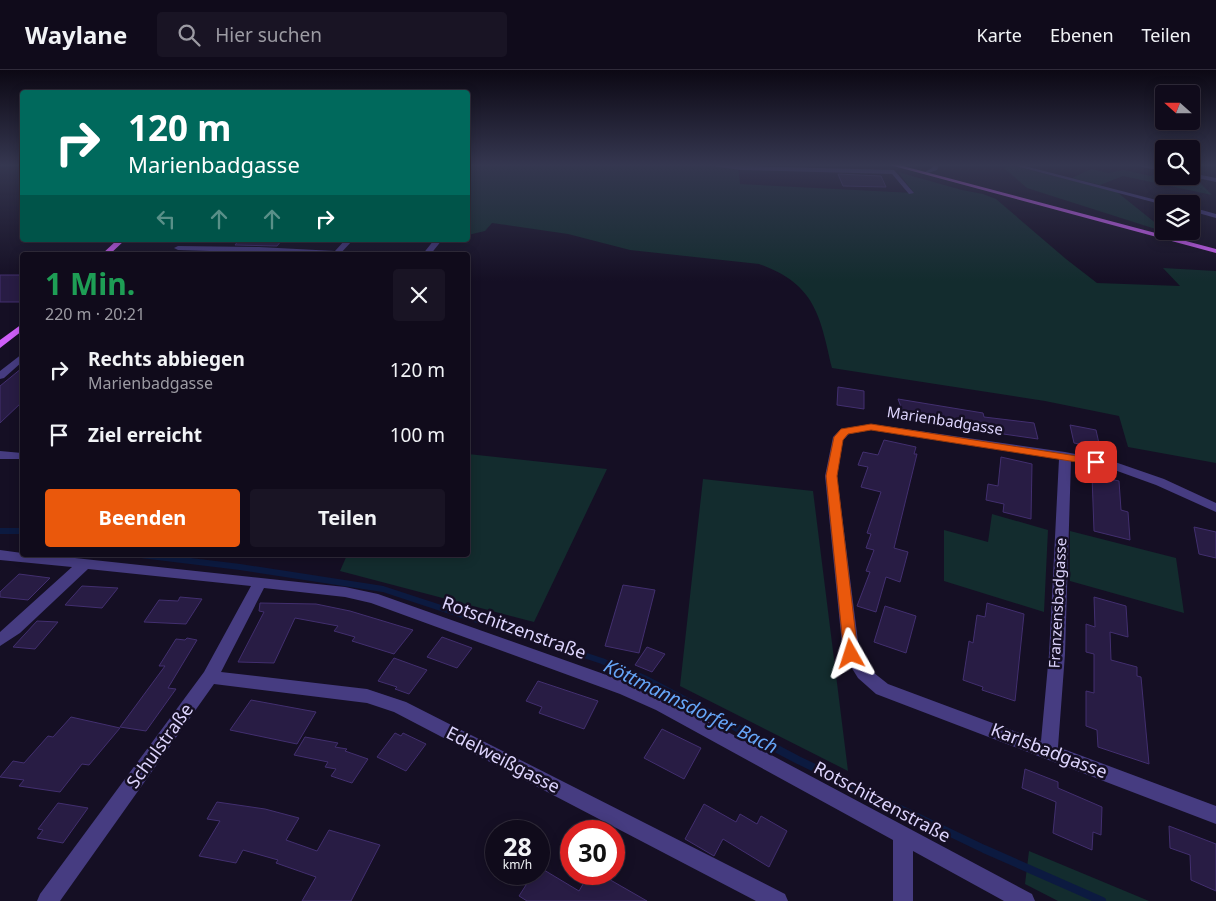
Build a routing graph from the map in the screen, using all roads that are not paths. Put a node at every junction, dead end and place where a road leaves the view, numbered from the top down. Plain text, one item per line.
1 (1039, 204) edge
2 (1200, 212) edge
3 (1216, 216) edge
4 (118, 242) edge
5 (184, 242) edge
6 (347, 242) edge
7 (436, 242) edge
8 (178, 248) junction
9 (1216, 251) edge
10 (108, 252) edge
11 (175, 252) edge
12 (305, 252) edge
13 (338, 252) edge
14 (428, 252) edge
15 (20, 329) edge
16 (0, 345) edge
17 (20, 359) edge
18 (0, 376) edge
19 (0, 454) edge
20 (20, 456) edge
21 (1065, 456) junction
22 (1216, 508) edge
23 (0, 555) edge
24 (20, 556) edge
25 (49, 557) edge
26 (85, 564) junction
27 (260, 582) junction
28 (0, 640) edge
29 (210, 676) junction
30 (882, 688) joint
31 (1049, 751) junction
32 (1216, 815) edge
33 (902, 836) junction
34 (47, 901) edge
35 (778, 901) edge
36 (903, 901) edge
37 (1025, 901) edge

1 - 9 main road
2 - 3 street
4 - 10 main road
5 - 8 street
6 - 13 street
7 - 14 street
8 - 11 street
8 - 12 street
15 - 16 main road
17 - 18 street
19 - 20 street
21 - 22 street, Marienbadgasse
21 - 30 street, Marienbadgasse
21 - 31 street, Franzensbadgasse
23 - 24 street, Rotschitzenstraße
25 - 26 street, Rotschitzenstraße
26 - 27 street, Rotschitzenstraße
26 - 28 street
27 - 29 street, Schulstraße
27 - 33 street, Rotschitzenstraße
29 - 34 street, Schulstraße
29 - 35 street, Edelweißgasse
30 - 31 street, Karlsbadgasse
31 - 32 street, Karlsbadgasse
33 - 36 street
33 - 37 street, Rotschitzenstraße

